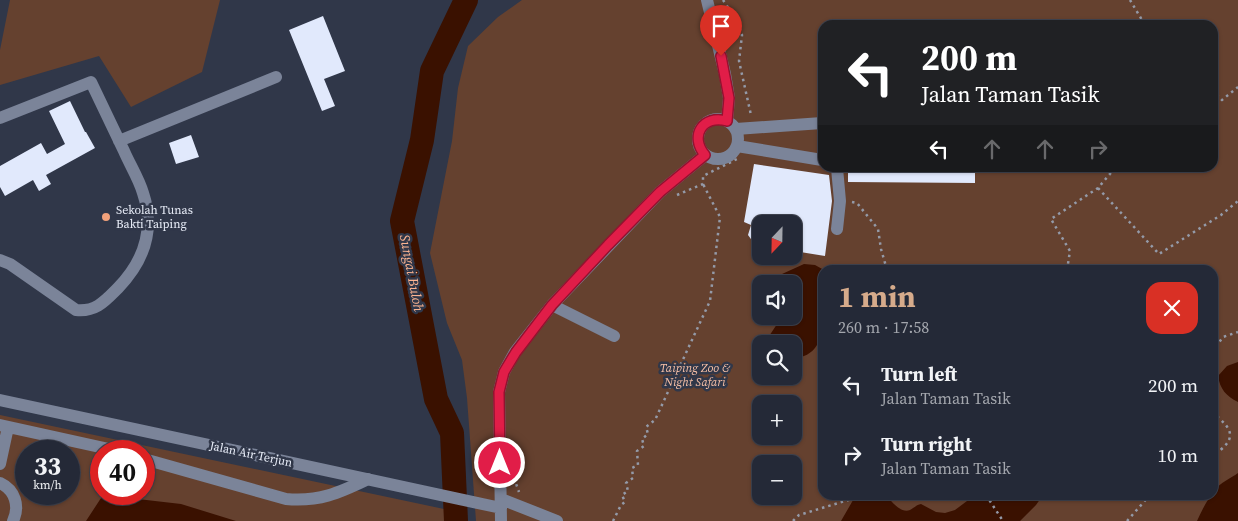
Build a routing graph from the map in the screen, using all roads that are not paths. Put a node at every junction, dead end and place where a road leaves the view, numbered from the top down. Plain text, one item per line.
1 (708, 0) edge
2 (276, 77) dead end
3 (0, 118) edge
4 (818, 122) edge
5 (731, 125) junction
6 (119, 141) junction
7 (744, 147) junction
8 (705, 155) junction
9 (818, 159) edge
10 (836, 172) edge
11 (837, 229) dead end
12 (0, 260) edge
13 (552, 305) junction
14 (614, 336) dead end
15 (0, 400) edge
16 (4, 426) edge
17 (90, 445) edge
18 (155, 462) edge
19 (0, 464) edge
20 (368, 479) junction
21 (0, 483) edge
22 (501, 503) junction
23 (13, 521) edge
24 (501, 521) edge
25 (557, 521) edge

1 - 5 street
2 - 6 street
3 - 6 street
4 - 5 street
5 - 7 street
5 - 8 street
6 - 12 street
7 - 8 street
7 - 9 street
8 - 13 street
10 - 11 street
13 - 14 street
13 - 22 street
15 - 20 street, Jalan Air Terjun
16 - 17 street
16 - 19 street
18 - 20 street
20 - 22 street, Jalan Air Terjun
21 - 23 street
22 - 24 street
22 - 25 street, Jalan Air Terjun

